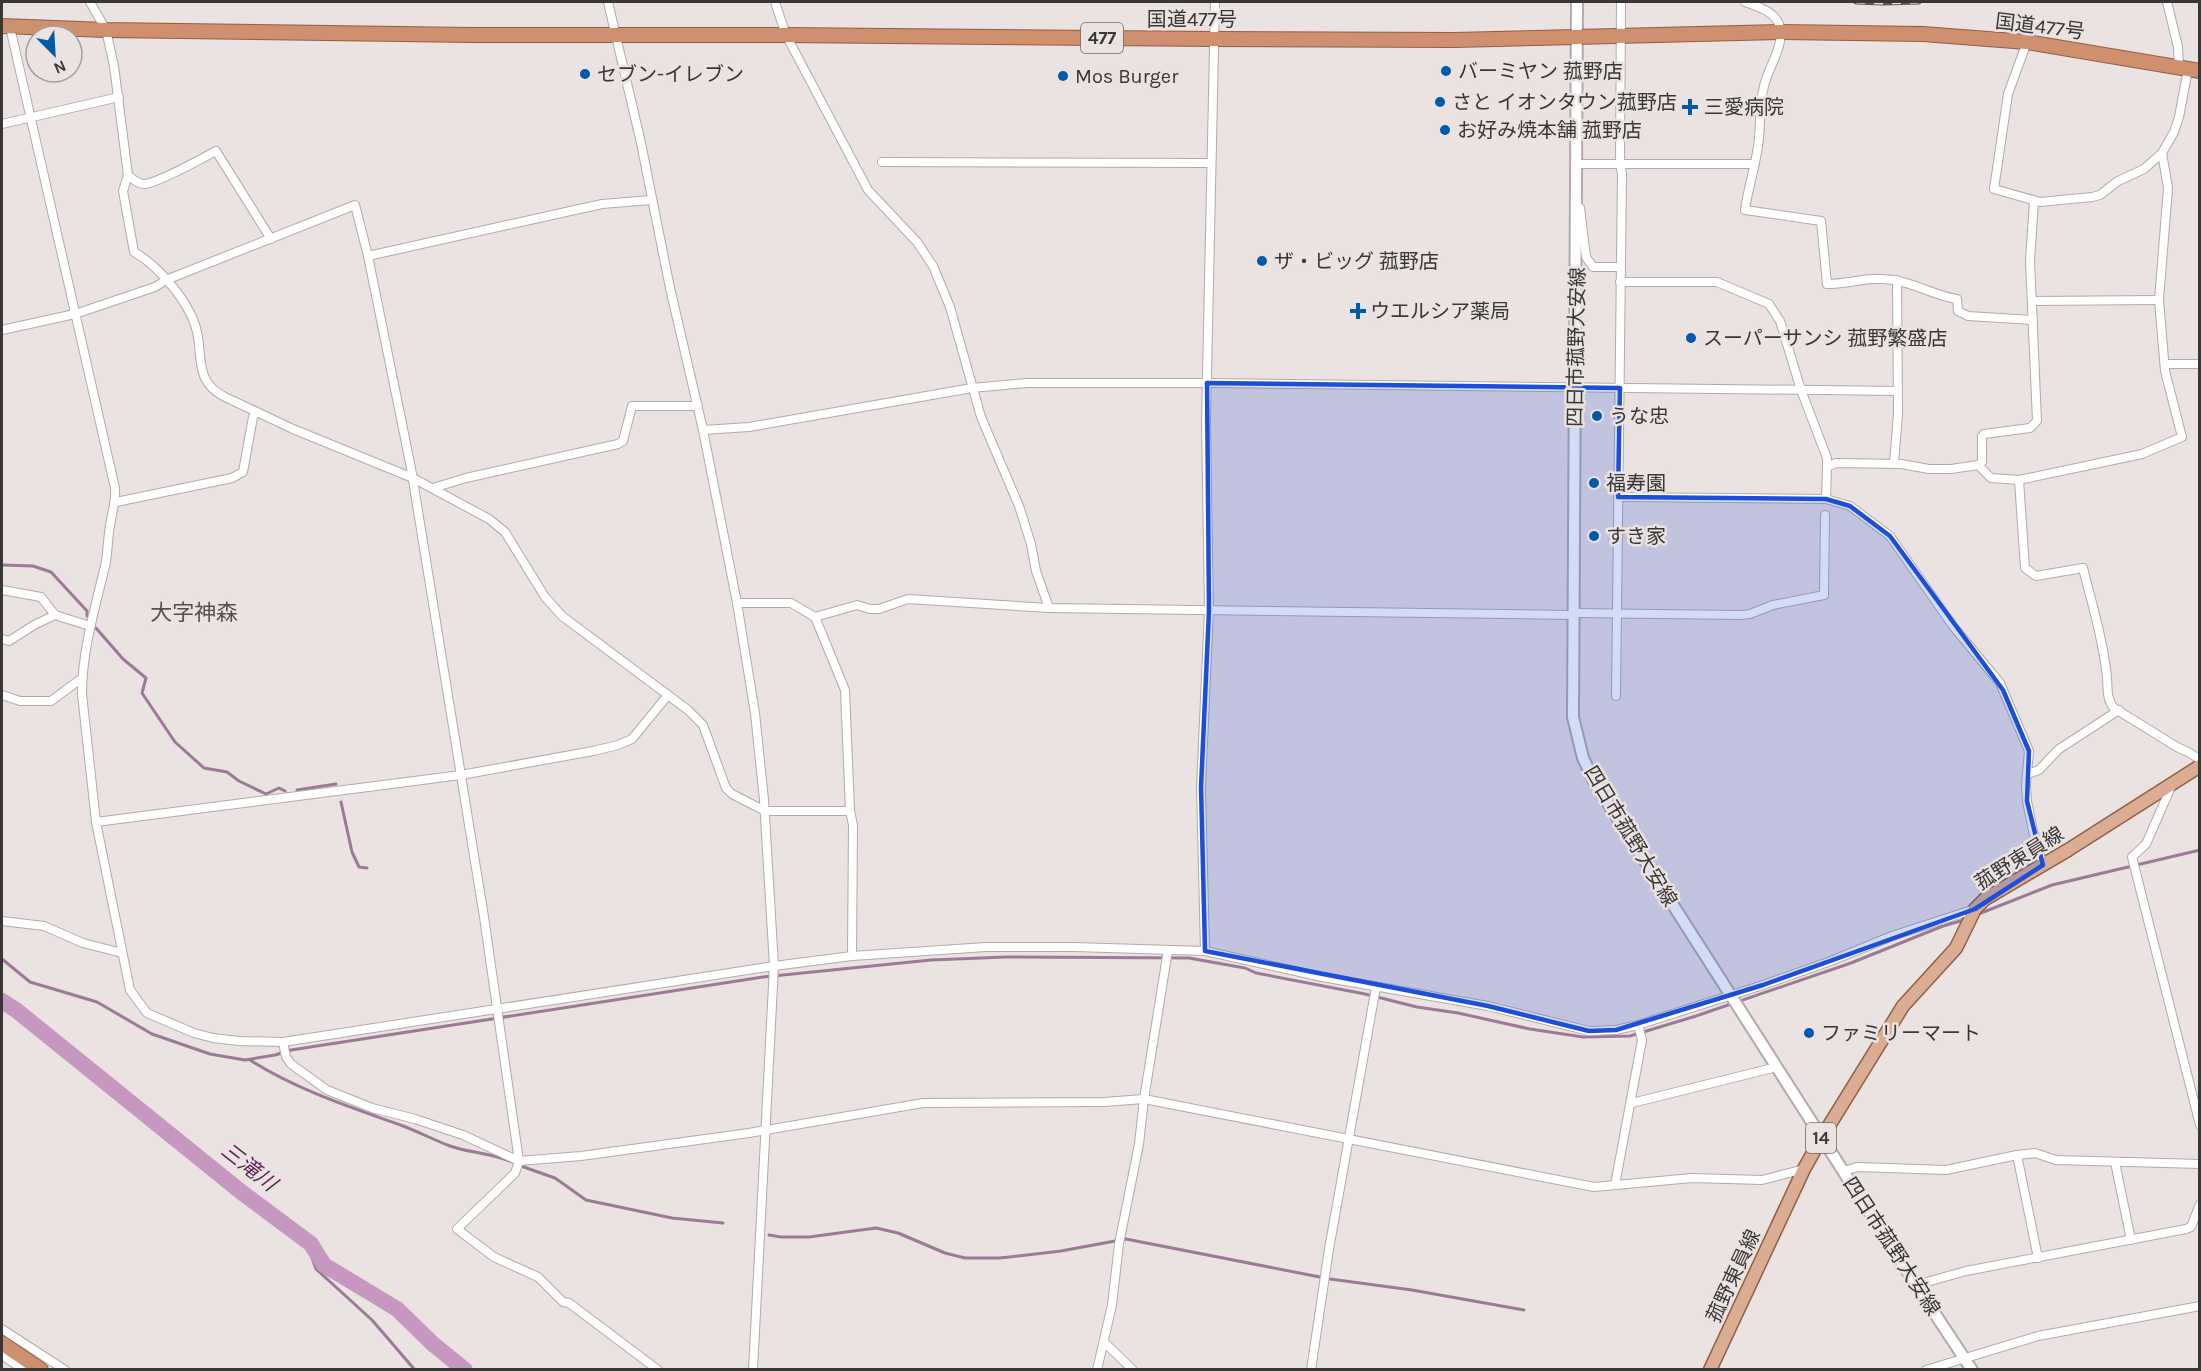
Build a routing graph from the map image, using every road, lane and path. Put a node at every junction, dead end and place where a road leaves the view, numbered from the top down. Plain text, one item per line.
1 (90, 2) edge
2 (608, 2) edge
3 (775, 2) edge
4 (1215, 2) edge
5 (1577, 2) edge
6 (1621, 2) edge
7 (1745, 2) edge
8 (2166, 2) edge
9 (6, 26) edge
10 (106, 30) junction
11 (1781, 32) junction
12 (786, 34) junction
13 (615, 35) junction
14 (1623, 35) junction
15 (1576, 37) junction
16 (1214, 39) junction
17 (2027, 42) junction
18 (2189, 69) edge
19 (118, 97) junction
20 (30, 117) junction
21 (2, 124) edge
22 (2162, 153) junction
23 (882, 162) dead end
24 (1210, 163) junction
25 (1578, 164) junction
26 (1620, 164) junction
27 (1754, 164) junction
28 (128, 175) junction
29 (1577, 189) junction
30 (651, 200) junction
31 (2034, 201) junction
32 (271, 239) junction
33 (368, 256) junction
34 (1620, 267) junction
35 (166, 280) junction
36 (1897, 280) junction
37 (1620, 282) junction
38 (2160, 300) junction
39 (2032, 302) junction
40 (75, 314) junction
41 (2033, 320) junction
42 (2, 330) edge
43 (2165, 364) junction
44 (2199, 364) edge
45 (1207, 383) junction
46 (1575, 387) junction
47 (972, 388) junction
48 (1620, 388) junction
49 (1801, 390) junction
50 (1898, 391) junction
51 (698, 406) junction
52 (256, 412) junction
53 (703, 430) junction
54 (1894, 463) junction
55 (1978, 465) junction
56 (1827, 467) junction
57 (413, 478) junction
58 (2019, 480) junction
59 (433, 488) junction
60 (1618, 497) junction
61 (1826, 499) junction
62 (116, 502) junction
63 (1826, 514) dead end
64 (2, 590) edge
65 (737, 603) junction
66 (1049, 608) junction
67 (1209, 610) junction
68 (1616, 613) junction
69 (1573, 614) junction
70 (55, 615) junction
71 (814, 617) junction
72 (90, 626) junction
73 (2, 639) edge
74 (82, 678) junction
75 (2, 695) edge
76 (668, 695) junction
77 (1616, 696) dead end
78 (2119, 710) junction
79 (2199, 760) edge
80 (2199, 766) edge
81 (2028, 774) junction
82 (461, 775) junction
83 (2172, 784) junction
84 (765, 811) junction
85 (850, 811) junction
86 (96, 822) junction
87 (2043, 865) junction
88 (1974, 911) junction
89 (2, 921) edge
90 (1168, 950) junction
91 (1205, 951) junction
92 (122, 953) junction
93 (852, 956) junction
94 (774, 968) junction
95 (1376, 988) junction
96 (1733, 1000) junction
97 (497, 1010) junction
98 (1639, 1026) junction
99 (283, 1044) junction
100 (1777, 1067) junction
101 (1144, 1099) junction
102 (1632, 1103) junction
103 (2199, 1125) edge
104 (765, 1131) junction
105 (1821, 1137) junction
106 (1349, 1138) junction
107 (2017, 1155) junction
108 (2115, 1162) junction
109 (518, 1164) junction
110 (2199, 1164) edge
111 (1804, 1168) junction
112 (1844, 1171) junction
113 (1615, 1185) junction
114 (2199, 1204) edge
115 (2131, 1240) junction
116 (2038, 1258) junction
117 (1916, 1285) junction
118 (2199, 1306) edge
119 (2, 1329) edge
120 (2, 1343) edge
121 (1105, 1343) junction
122 (2, 1355) edge
123 (1965, 1358) junction
124 (24, 1370) edge
125 (41, 1370) edge
126 (65, 1370) edge
127 (658, 1370) edge
128 (753, 1370) edge
129 (1097, 1370) edge
130 (1133, 1370) edge
131 (1311, 1370) edge
132 (1710, 1370) edge
133 (1926, 1370) edge
134 (1972, 1370) edge

1 - 10 street
2 - 13 street
3 - 12 street
4 - 16 street
5 - 15 main road, 四日市菰野大安線
6 - 14 street
7 - 11 street
8 - 18 street
9 - 10 highway, 国道477号 / 477
9 - 20 street
10 - 13 highway, 国道477号 / 477
10 - 19 street
11 - 14 highway, 国道477号 / 477
11 - 17 highway, 国道477号 / 477
11 - 27 street
12 - 13 highway, 国道477号 / 477
12 - 16 highway, 国道477号 / 477
12 - 47 street
13 - 30 street
14 - 15 highway, 国道477号 / 477
14 - 26 street
15 - 16 highway, 国道477号 / 477
15 - 25 main road, 四日市菰野大安線
16 - 24 street
17 - 18 highway, 国道477号 / 477
17 - 31 street
18 - 22 street
19 - 20 street
19 - 28 street
20 - 21 street
20 - 40 street
22 - 31 street
22 - 38 street
23 - 24 street
24 - 45 street
25 - 26 street
25 - 29 main road, 四日市菰野大安線
26 - 27 street
26 - 34 street
27 - 36 street
28 - 32 street
28 - 35 street
29 - 34 street
29 - 46 main road, 四日市菰野大安線
30 - 33 street
30 - 51 street
31 - 39 street
32 - 33 street
32 - 35 street
33 - 57 street
34 - 37 street
35 - 40 street
35 - 52 street
36 - 41 street
36 - 50 street
37 - 48 street
37 - 49 street
38 - 39 street
38 - 43 street
39 - 41 street
40 - 42 street
40 - 62 street
41 - 55 street
43 - 44 street
43 - 58 street
45 - 46 street
45 - 47 street
45 - 67 street
46 - 48 street
46 - 69 main road, 四日市菰野大安線
47 - 53 street
47 - 66 street
48 - 49 street
48 - 60 street
49 - 50 street
49 - 56 street
50 - 54 street
51 - 53 street
51 - 59 street
52 - 57 street
52 - 62 street
53 - 65 street
54 - 55 street
54 - 56 street
55 - 58 street
56 - 61 street
57 - 59 street
57 - 82 street
58 - 78 street
59 - 76 street
60 - 61 street
60 - 68 street
61 - 81 street
62 - 72 street
63 - 68 street
64 - 70 street
65 - 71 street
65 - 84 street
66 - 67 street
66 - 71 street
67 - 69 street
67 - 91 street
68 - 69 street
68 - 77 street
69 - 96 main road, 四日市菰野大安線
70 - 72 street
70 - 73 street
71 - 85 street
72 - 74 street
74 - 75 street
74 - 86 street
76 - 82 street
76 - 84 street
78 - 79 street
78 - 81 street
80 - 83 main road, 菰野東員線 / 14
81 - 87 street
82 - 86 street
82 - 97 street
83 - 87 main road, 菰野東員線 / 14
83 - 103 street
84 - 85 street
84 - 94 street
85 - 93 street
86 - 92 street
87 - 88 main road, 菰野東員線 / 14
88 - 96 street
88 - 105 main road, 菰野東員線 / 14
89 - 92 street
90 - 91 street
90 - 93 street
90 - 101 street
91 - 95 street
92 - 99 street
93 - 94 street
94 - 97 street
94 - 104 street
95 - 98 street
95 - 106 street
96 - 98 street
96 - 100 main road, 四日市菰野大安線
97 - 99 street
97 - 109 street
98 - 102 street
99 - 109 street
100 - 102 street
100 - 105 main road, 四日市菰野大安線
101 - 104 street
101 - 106 street
101 - 121 street
102 - 113 street
104 - 109 street
104 - 128 street
105 - 111 main road, 菰野東員線 / 14
105 - 112 main road, 四日市菰野大安線
106 - 113 street
106 - 131 street
107 - 108 street
107 - 112 street
107 - 116 street
108 - 110 street
108 - 115 street
109 - 127 street
111 - 113 street
111 - 132 main road, 菰野東員線 / 14
112 - 117 main road, 四日市菰野大安線
114 - 115 street
115 - 116 street
116 - 117 street
117 - 123 main road, 四日市菰野大安線
118 - 123 street
119 - 126 street
120 - 125 highway
121 - 129 street
121 - 130 street
122 - 124 street
123 - 133 street
123 - 134 main road, 四日市菰野大安線

